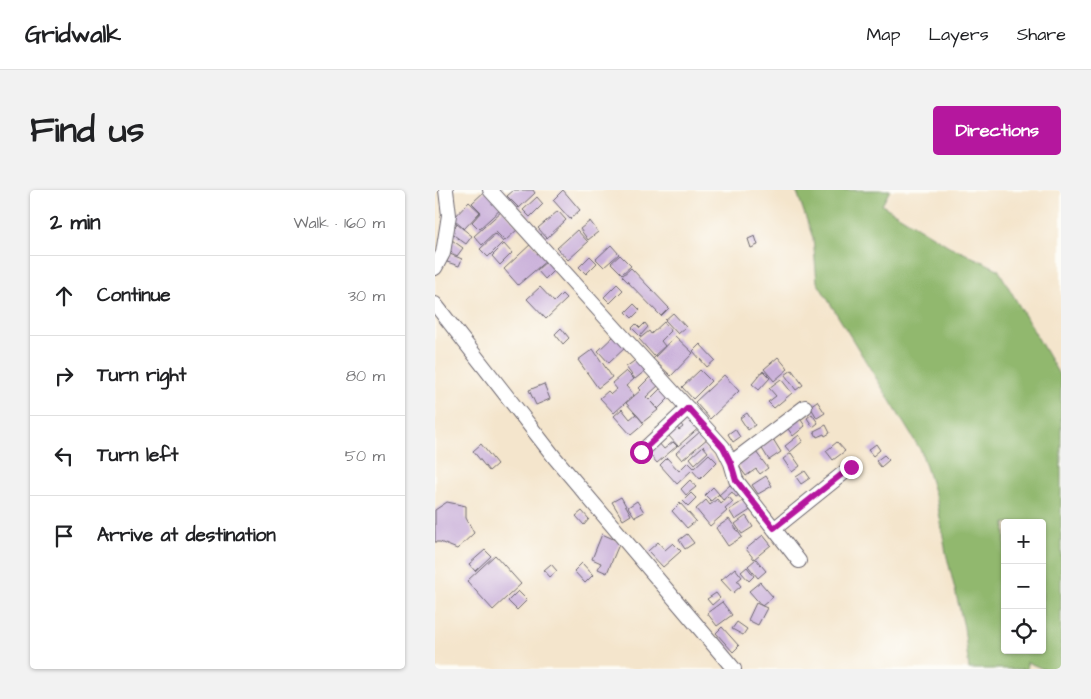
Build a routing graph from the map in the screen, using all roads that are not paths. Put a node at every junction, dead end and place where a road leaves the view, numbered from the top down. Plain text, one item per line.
1 (446, 190) edge
2 (490, 190) edge
3 (439, 250) edge
4 (435, 268) edge
5 (435, 304) edge
6 (805, 407) dead end
7 (688, 408) junction
8 (641, 452) dead end
9 (731, 463) junction
10 (851, 467) dead end
11 (774, 528) junction
12 (799, 561) dead end
13 (734, 669) edge

1 - 3 street
2 - 7 street
3 - 4 street
5 - 13 street
6 - 9 street
7 - 8 street
7 - 9 street
9 - 11 street
10 - 11 street
11 - 12 street

